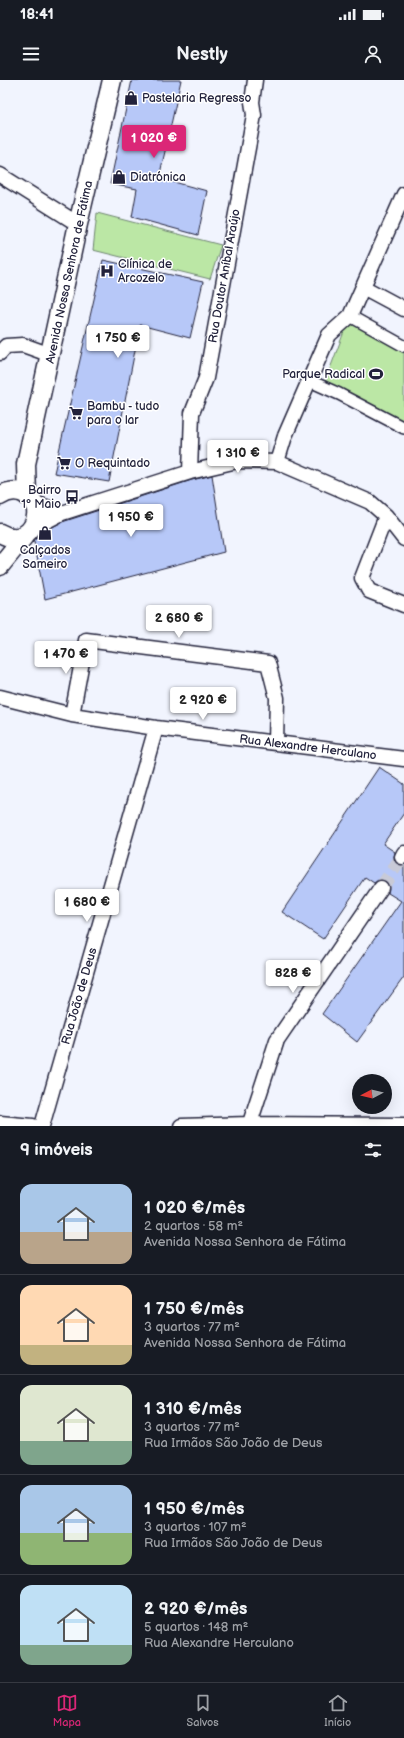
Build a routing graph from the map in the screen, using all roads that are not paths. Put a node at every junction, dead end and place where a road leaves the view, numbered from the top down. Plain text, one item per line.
1 (112, 80) edge
2 (255, 80) edge
3 (0, 175) edge
4 (404, 194) edge
5 (78, 224) junction
6 (363, 287) junction
7 (404, 309) edge
8 (350, 316) junction
9 (404, 346) edge
10 (0, 353) edge
11 (51, 355) junction
12 (310, 381) junction
13 (404, 428) edge
14 (277, 462) junction
15 (26, 464) junction
16 (190, 472) junction
17 (1, 495) edge
18 (30, 499) junction
19 (62, 513) junction
20 (386, 516) junction
21 (29, 531) junction
22 (0, 532) edge
23 (403, 536) edge
24 (0, 566) edge
25 (404, 605) edge
26 (0, 698) edge
27 (72, 715) junction
28 (156, 728) junction
29 (276, 743) junction
30 (404, 759) edge
31 (381, 888) tunnel mouth
32 (0, 1123) edge
33 (249, 1125) edge
34 (33, 1126) edge
35 (42, 1126) edge
36 (181, 1126) edge
37 (404, 1126) edge

1 - 5 street, Avenida Nossa Senhora de Fátima
2 - 16 street, Rua Doutor Aníbal Araújo
3 - 5 street
4 - 6 street
5 - 11 street, Avenida Nossa Senhora de Fátima
6 - 7 street
6 - 8 street
8 - 9 street
8 - 12 street
10 - 11 street
11 - 15 street, Avenida Nossa Senhora de Fátima
12 - 13 street
12 - 14 street
14 - 16 street
14 - 20 street
15 - 17 street, Avenida Nossa Senhora de Fátima
15 - 18 street, Avenida Nossa Senhora de Fátima
16 - 19 street
17 - 18 street
18 - 19 street
18 - 21 street, Avenida Nossa Senhora de Fátima
19 - 21 street
20 - 23 street
20 - 25 street
21 - 22 street
21 - 24 street
26 - 27 street, Rua Alexandre Herculano
27 - 28 street, Rua Alexandre Herculano
27 - 29 street
28 - 29 street, Rua Alexandre Herculano
28 - 35 street, Rua João de Deus
29 - 30 street, Rua Alexandre Herculano
31 - 33 street
32 - 34 street
33 - 36 street
33 - 37 street

